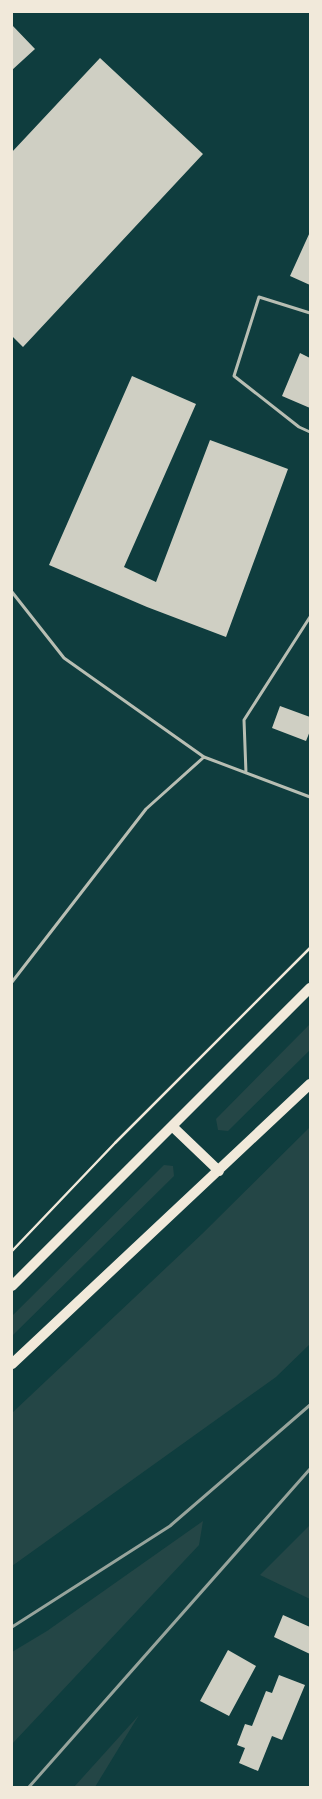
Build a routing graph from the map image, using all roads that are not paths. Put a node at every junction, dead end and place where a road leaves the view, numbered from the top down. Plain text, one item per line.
1 (310, 313) edge
2 (310, 432) edge
3 (12, 592) edge
4 (310, 617) edge
5 (204, 757) junction
6 (246, 773) junction
7 (310, 797) edge
8 (12, 982) edge
9 (310, 988) edge
10 (310, 1084) edge
11 (173, 1127) junction
12 (219, 1171) junction
13 (12, 1286) edge
14 (12, 1364) edge

1 - 2 lane
3 - 5 lane
4 - 6 lane
5 - 6 lane
5 - 8 lane
6 - 7 lane
9 - 11 main road
10 - 12 main road
11 - 12 main road
11 - 13 main road
12 - 14 main road

